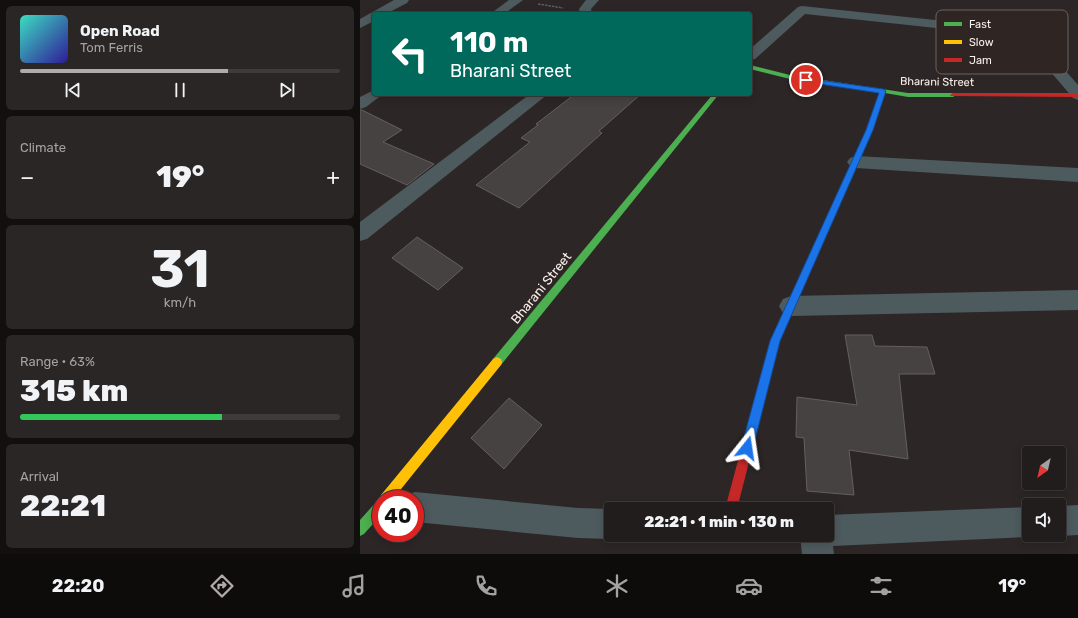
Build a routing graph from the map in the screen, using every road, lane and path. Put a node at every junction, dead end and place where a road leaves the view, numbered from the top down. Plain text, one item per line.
1 (403, 0) edge
2 (517, 0) edge
3 (535, 3) dead end
4 (588, 8) edge
5 (382, 12) edge
6 (499, 12) edge
7 (372, 17) edge
8 (360, 24) edge
9 (936, 25) edge
10 (752, 54) edge
11 (752, 68) edge
12 (1060, 74) edge
13 (883, 91) junction
14 (1078, 95) edge
15 (372, 96) edge
16 (537, 96) edge
17 (714, 96) edge
18 (360, 104) edge
19 (856, 162) junction
20 (1078, 175) edge
21 (360, 233) edge
22 (1078, 300) edge
23 (791, 306) junction
24 (393, 490) edge
25 (733, 502) edge
26 (424, 508) edge
27 (372, 515) edge
28 (1078, 520) edge
29 (1066, 521) edge
30 (1022, 522) edge
31 (604, 524) edge
32 (360, 530) edge
33 (834, 531) edge
34 (817, 542) edge
35 (818, 554) edge

1 - 5 street
2 - 6 street
3 - 4 path
7 - 8 street
9 - 10 street
11 - 13 street, Bharani Street
12 - 14 street
13 - 14 street, Bharani Street
13 - 19 street
15 - 18 street
16 - 21 street
17 - 24 street, Bharani Street
19 - 20 street
19 - 23 street
22 - 23 street
23 - 25 street
26 - 31 street
27 - 32 street
28 - 29 street
30 - 33 street
34 - 35 street

